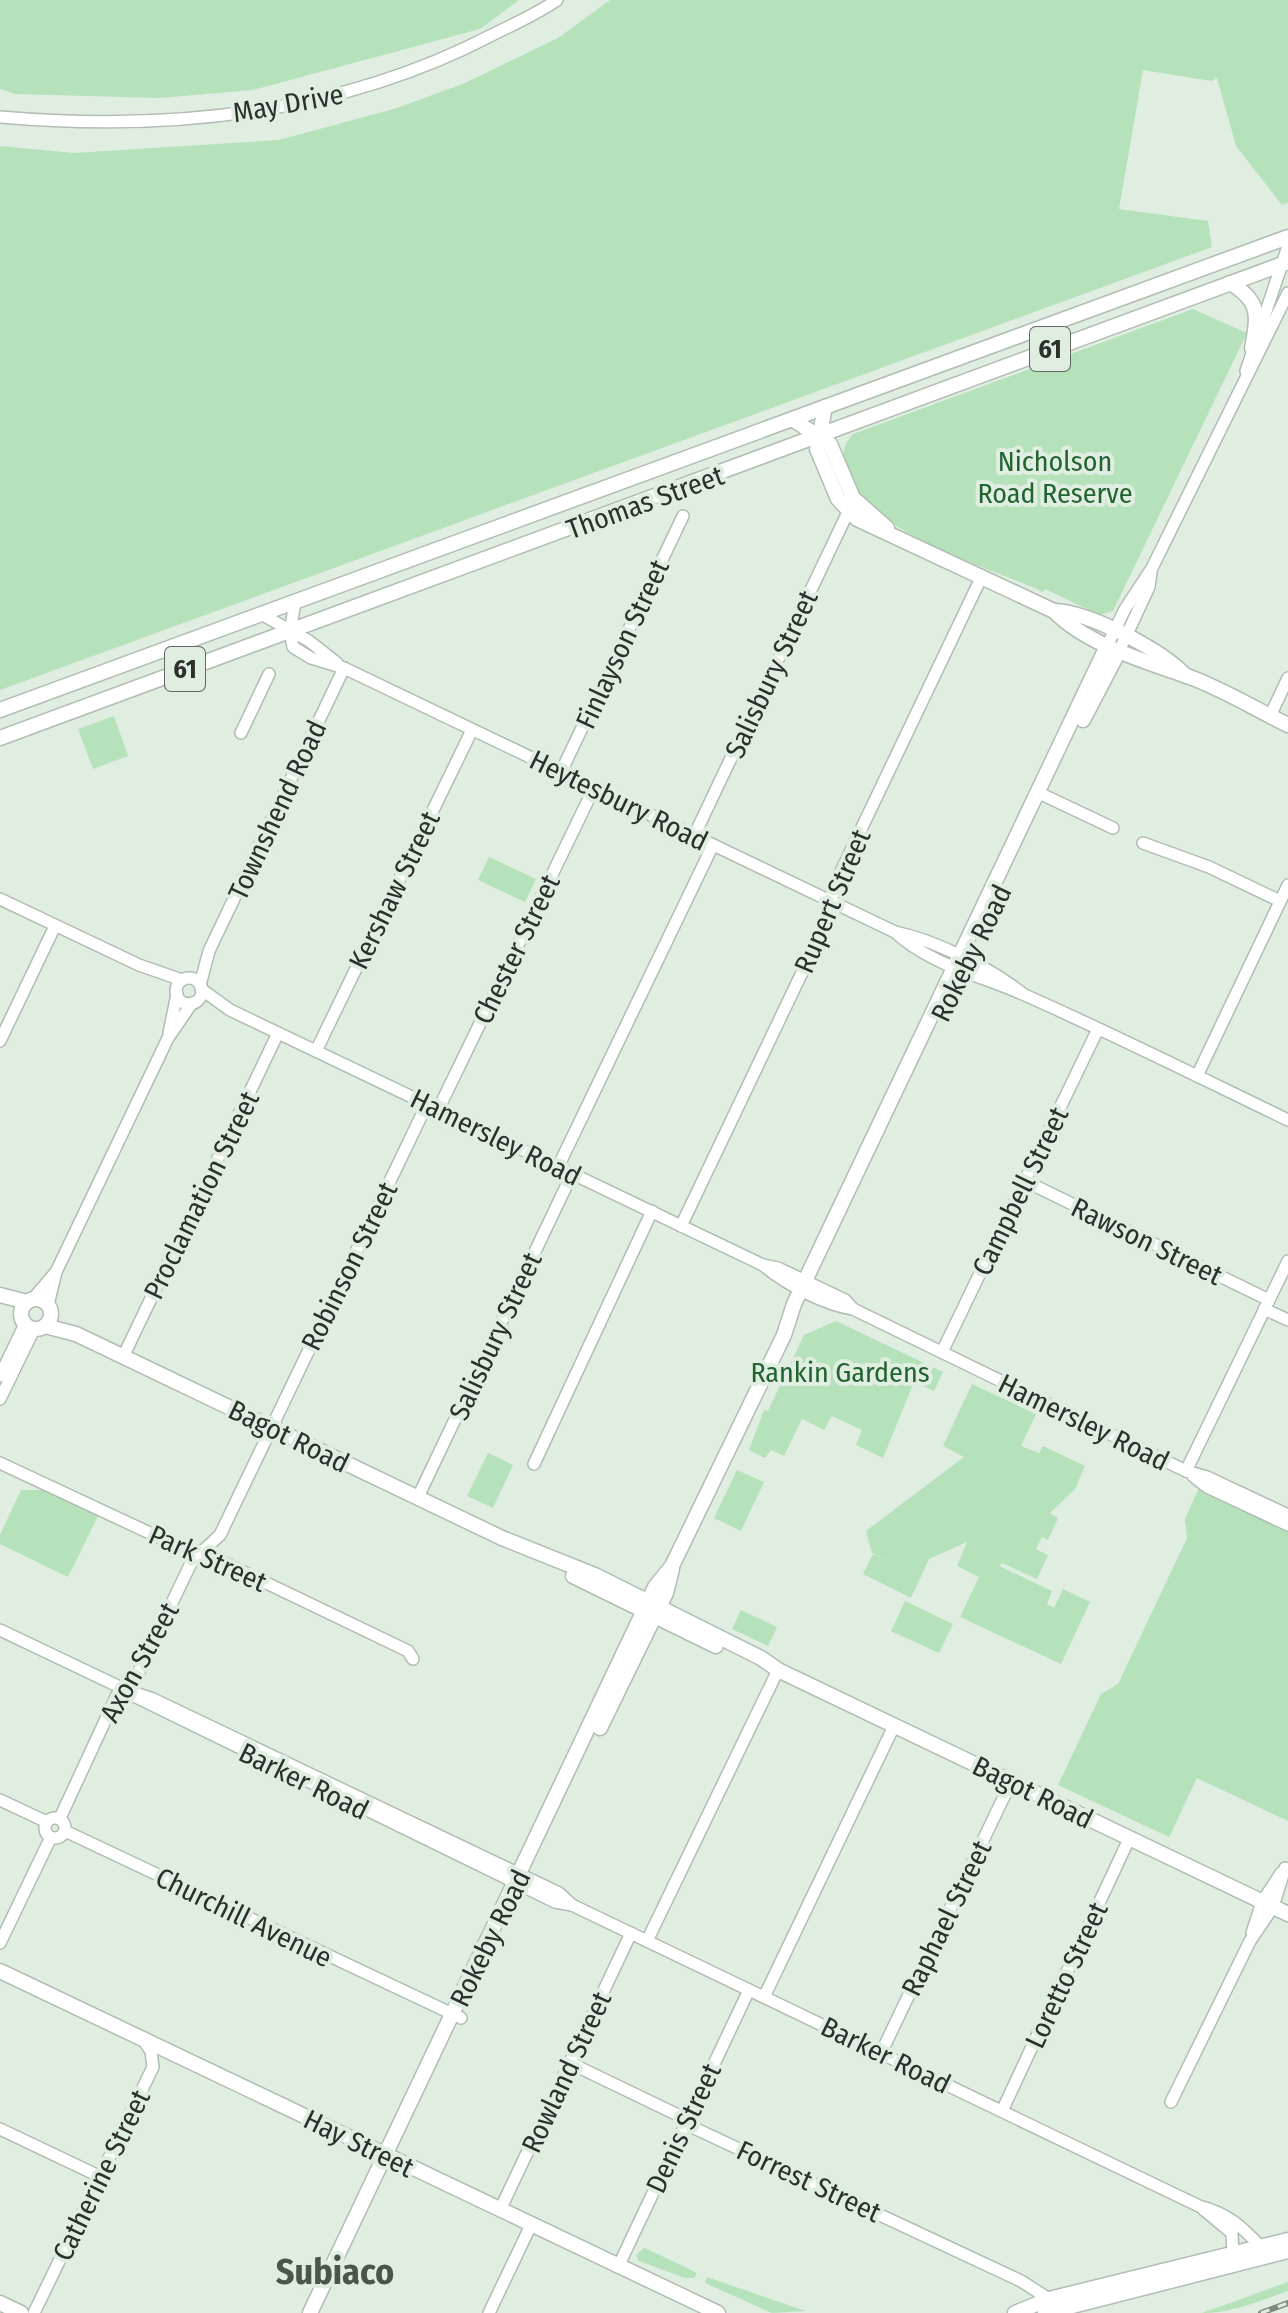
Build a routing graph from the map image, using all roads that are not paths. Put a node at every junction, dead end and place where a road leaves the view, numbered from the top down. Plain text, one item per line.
1 (557, 0) edge
2 (0, 117) edge
3 (1288, 237) edge
4 (1288, 246) edge
5 (1286, 266) edge
6 (1230, 283) junction
7 (1288, 293) edge
8 (1252, 348) junction
9 (1246, 372) junction
10 (825, 407) junction
11 (792, 419) junction
12 (819, 439) junction
13 (848, 512) junction
14 (683, 516) dead end
15 (897, 536) junction
16 (982, 576) junction
17 (295, 602) junction
18 (261, 614) junction
19 (290, 632) junction
20 (1117, 640) junction
21 (344, 668) junction
22 (269, 674) dead end
23 (1288, 678) edge
24 (0, 710) edge
25 (1270, 716) junction
26 (1288, 725) edge
27 (472, 730) junction
28 (241, 733) dead end
29 (0, 738) edge
30 (561, 772) junction
31 (594, 788) junction
32 (1043, 794) junction
33 (1113, 828) dead end
34 (694, 836) junction
35 (1143, 843) dead end
36 (713, 845) junction
37 (1288, 885) edge
38 (0, 899) edge
39 (1280, 901) junction
40 (831, 902) junction
41 (55, 926) junction
42 (209, 951) junction
43 (961, 964) junction
44 (180, 986) junction
45 (201, 987) junction
46 (193, 1002) junction
47 (230, 1010) junction
48 (1098, 1029) junction
49 (278, 1033) junction
50 (168, 1038) junction
51 (0, 1041) edge
52 (316, 1051) junction
53 (1197, 1076) junction
54 (432, 1107) junction
55 (1288, 1120) edge
56 (558, 1167) junction
57 (572, 1174) junction
58 (1025, 1181) junction
59 (652, 1211) junction
60 (681, 1226) junction
61 (1288, 1261) edge
62 (807, 1287) junction
63 (0, 1297) edge
64 (1267, 1304) junction
65 (35, 1314) junction
66 (1288, 1320) edge
67 (942, 1352) junction
68 (123, 1357) junction
69 (0, 1376) edge
70 (0, 1399) edge
71 (271, 1428) junction
72 (0, 1463) edge
73 (534, 1464) dead end
74 (1186, 1471) junction
75 (418, 1497) junction
76 (1288, 1515) edge
77 (1288, 1525) edge
78 (202, 1552) junction
79 (652, 1609) junction
80 (0, 1630) edge
81 (413, 1659) dead end
82 (778, 1670) junction
83 (126, 1690) junction
84 (894, 1726) junction
85 (1011, 1782) junction
86 (0, 1800) edge
87 (60, 1818) junction
88 (47, 1822) junction
89 (65, 1831) junction
90 (51, 1837) junction
91 (1129, 1839) junction
92 (1286, 1864) edge
93 (522, 1881) junction
94 (1268, 1904) junction
95 (1288, 1914) edge
96 (631, 1933) junction
97 (647, 1941) junction
98 (0, 1943) edge
99 (0, 1971) edge
100 (749, 1990) junction
101 (764, 1997) junction
102 (456, 2018) junction
103 (140, 2038) junction
104 (881, 2053) junction
105 (570, 2063) junction
106 (1171, 2102) dead end
107 (1002, 2111) junction
108 (686, 2121) junction
109 (0, 2129) edge
110 (389, 2158) junction
111 (101, 2177) junction
112 (1199, 2206) junction
113 (500, 2210) junction
114 (531, 2225) junction
115 (1288, 2240) edge
116 (1261, 2247) junction
117 (1288, 2251) edge
118 (1233, 2254) junction
119 (618, 2267) junction
120 (0, 2303) edge
121 (1047, 2306) edge
122 (21, 2313) edge
123 (34, 2313) edge
124 (310, 2313) edge
125 (320, 2313) edge
126 (489, 2313) edge
127 (718, 2313) edge
128 (1015, 2313) edge

1 - 2 street, May Drive
3 - 10 main road, Thomas Street / 61
4 - 5 street, Rokeby Road
5 - 6 main road, Thomas Street / 61
5 - 8 street, Rokeby Road
6 - 8 main road
6 - 12 main road, Thomas Street / 61
7 - 9 street, Rokeby Road
8 - 9 street, Rokeby Road
9 - 20 street, Rokeby Road
10 - 11 main road, Thomas Street / 61
10 - 12 main road
11 - 12 main road
11 - 17 main road, Thomas Street / 61
12 - 13 main road
12 - 15 main road
12 - 19 main road, Thomas Street / 61
13 - 15 main road
13 - 34 street, Salisbury Street
14 - 30 street, Finlayson Street
15 - 16 main road
16 - 20 main road
16 - 40 street, Rupert Street
17 - 18 main road, Thomas Street / 61
17 - 19 street
18 - 19 street, Heytesbury Road
18 - 24 main road, Thomas Street / 61
19 - 21 street, Heytesbury Road
19 - 29 main road, Thomas Street / 61
20 - 25 main road
20 - 32 main road, Rokeby Road
21 - 27 street, Heytesbury Road
21 - 42 street, Townshend Road
22 - 28 street
23 - 25 street
25 - 26 main road
27 - 30 street, Heytesbury Road
27 - 52 street, Kershaw Street
30 - 31 street, Heytesbury Road
31 - 34 street, Heytesbury Road
31 - 54 street, Chester Street
32 - 33 street
32 - 43 main road, Rokeby Road
34 - 36 street, Heytesbury Road
35 - 39 street
36 - 40 street, Heytesbury Road
36 - 56 street
37 - 39 street
38 - 41 street
39 - 53 street
40 - 43 street, Heytesbury Road
40 - 60 street, Rupert Street
41 - 44 street
41 - 51 street
42 - 44 street, Townshend Road
42 - 45 street, Townshend Road
43 - 48 street, Heytesbury Road
43 - 62 main road, Rokeby Road
44 - 45 street, Hamersley Road
44 - 46 street, Hamersley Road
44 - 50 street, Townshend Road
45 - 46 street, Townshend Road
45 - 47 street, Hamersley Road
46 - 47 street, Hamersley Road
46 - 50 street, Townshend Road
47 - 49 street, Hamersley Road
48 - 53 street, Heytesbury Road
48 - 58 street, Campbell Street
49 - 52 street, Hamersley Road
49 - 68 street, Proclamation Street
50 - 65 street, Townshend Road
52 - 54 street, Hamersley Road
53 - 55 street, Heytesbury Road
54 - 56 street, Hamersley Road
54 - 71 street, Robinson Street
56 - 57 street, Hamersley Road
57 - 59 street, Hamersley Road
57 - 75 street, Salisbury Street
58 - 64 street, Rawson Street
58 - 67 street, Campbell Street
59 - 60 street, Hamersley Road
59 - 73 street
60 - 62 street, Hamersley Road
61 - 64 street
62 - 67 street, Hamersley Road
62 - 79 main road, Rokeby Road
63 - 65 main road, Bagot Road
64 - 66 street, Rawson Street
64 - 74 street
65 - 68 main road, Bagot Road
65 - 69 street, Townshend Road
65 - 70 street, Townshend Road
67 - 74 street, Hamersley Road
68 - 71 main road, Bagot Road
71 - 75 main road, Bagot Road
71 - 78 street, Axon Street
72 - 78 street, Park Street
74 - 76 street, Hamersley Road
74 - 77 street, Hamersley Road
75 - 79 main road, Bagot Road
78 - 81 street, Park Street
78 - 83 street, Axon Street
79 - 82 main road, Bagot Road
79 - 93 main road, Rokeby Road
80 - 83 street, Barker Road
82 - 84 main road, Bagot Road
82 - 97 street
83 - 87 street, Axon Street
83 - 93 street, Barker Road
84 - 85 main road, Bagot Road
84 - 101 street
85 - 91 main road, Bagot Road
85 - 104 street, Raphael Street
86 - 88 street
87 - 88 street
87 - 89 street
88 - 90 street
89 - 90 street
89 - 102 street, Churchill Avenue
90 - 98 street
91 - 94 main road, Bagot Road
91 - 107 street, Loretto Street
92 - 94 street
93 - 96 street, Barker Road
93 - 102 main road, Rokeby Road
94 - 95 main road, Bagot Road
94 - 106 street
96 - 97 street, Barker Road
96 - 105 street, Rowland Street
97 - 100 street, Barker Road
99 - 103 main road, Hay Street
100 - 101 street, Barker Road
100 - 108 street, Denis Street
101 - 104 street, Barker Road
102 - 110 main road, Rokeby Road
103 - 110 main road, Hay Street
103 - 111 street, Catherine Street
104 - 107 street, Barker Road
105 - 108 street, Forrest Street
105 - 113 street, Rowland Street
107 - 112 street, Barker Road
108 - 119 street, Denis Street
108 - 121 street, Forrest Street
109 - 111 street
110 - 113 main road, Hay Street
110 - 124 main road, Rokeby Road
110 - 125 main road, Rokeby Road
111 - 123 street, Catherine Street
112 - 116 street, Barker Road
112 - 118 street, Barker Road
113 - 114 main road, Hay Street
114 - 119 main road, Hay Street
114 - 126 street
115 - 116 main road
116 - 118 main road
117 - 121 main road
118 - 121 main road
119 - 127 main road, Hay Street
120 - 122 main road
121 - 128 main road

